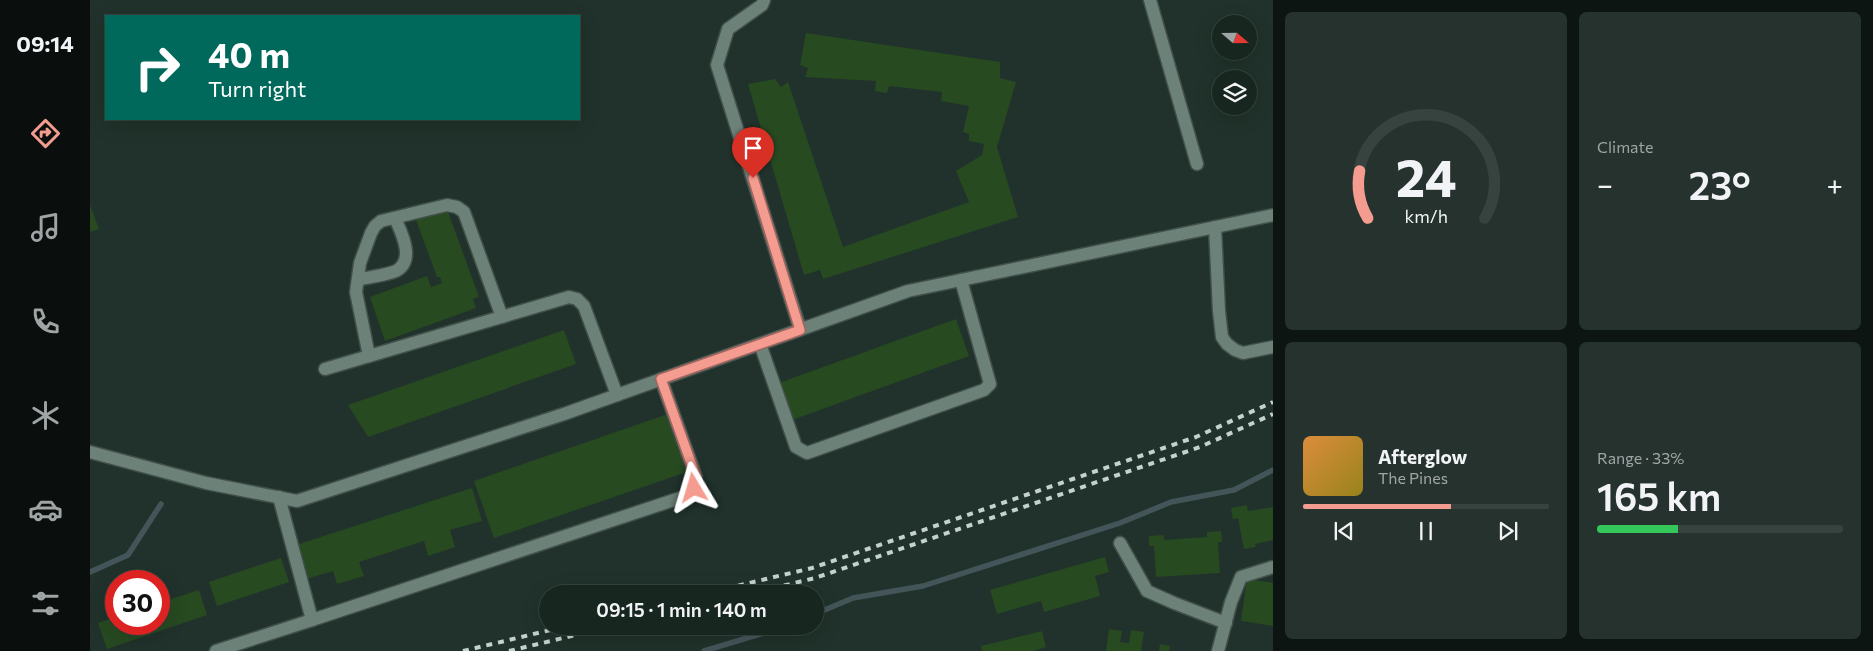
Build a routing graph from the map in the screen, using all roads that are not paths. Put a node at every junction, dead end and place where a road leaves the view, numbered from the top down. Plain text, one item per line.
1 (764, 0) edge
2 (1150, 0) edge
3 (1198, 164) dead end
4 (1273, 215) edge
5 (395, 218) junction
6 (1215, 227) junction
7 (358, 280) junction
8 (961, 280) junction
9 (502, 317) junction
10 (800, 330) junction
11 (760, 344) junction
12 (1273, 347) edge
13 (369, 356) junction
14 (325, 369) dead end
15 (661, 379) junction
16 (618, 395) junction
17 (90, 452) edge
18 (279, 497) junction
19 (1120, 543) dead end
20 (1273, 567) edge
21 (312, 620) junction
22 (1226, 623) junction
23 (216, 651) edge
24 (1218, 651) edge

1 - 10 street
2 - 3 street
4 - 6 street
5 - 7 street
5 - 7 street
5 - 9 street
6 - 8 street
6 - 12 street
7 - 13 street
8 - 10 street
8 - 11 street
9 - 13 street
9 - 16 street
10 - 11 street
11 - 15 street
13 - 14 street
15 - 16 street
15 - 21 street
16 - 18 street
17 - 18 street
18 - 21 street
19 - 22 street
20 - 22 street
21 - 23 street
22 - 24 street

